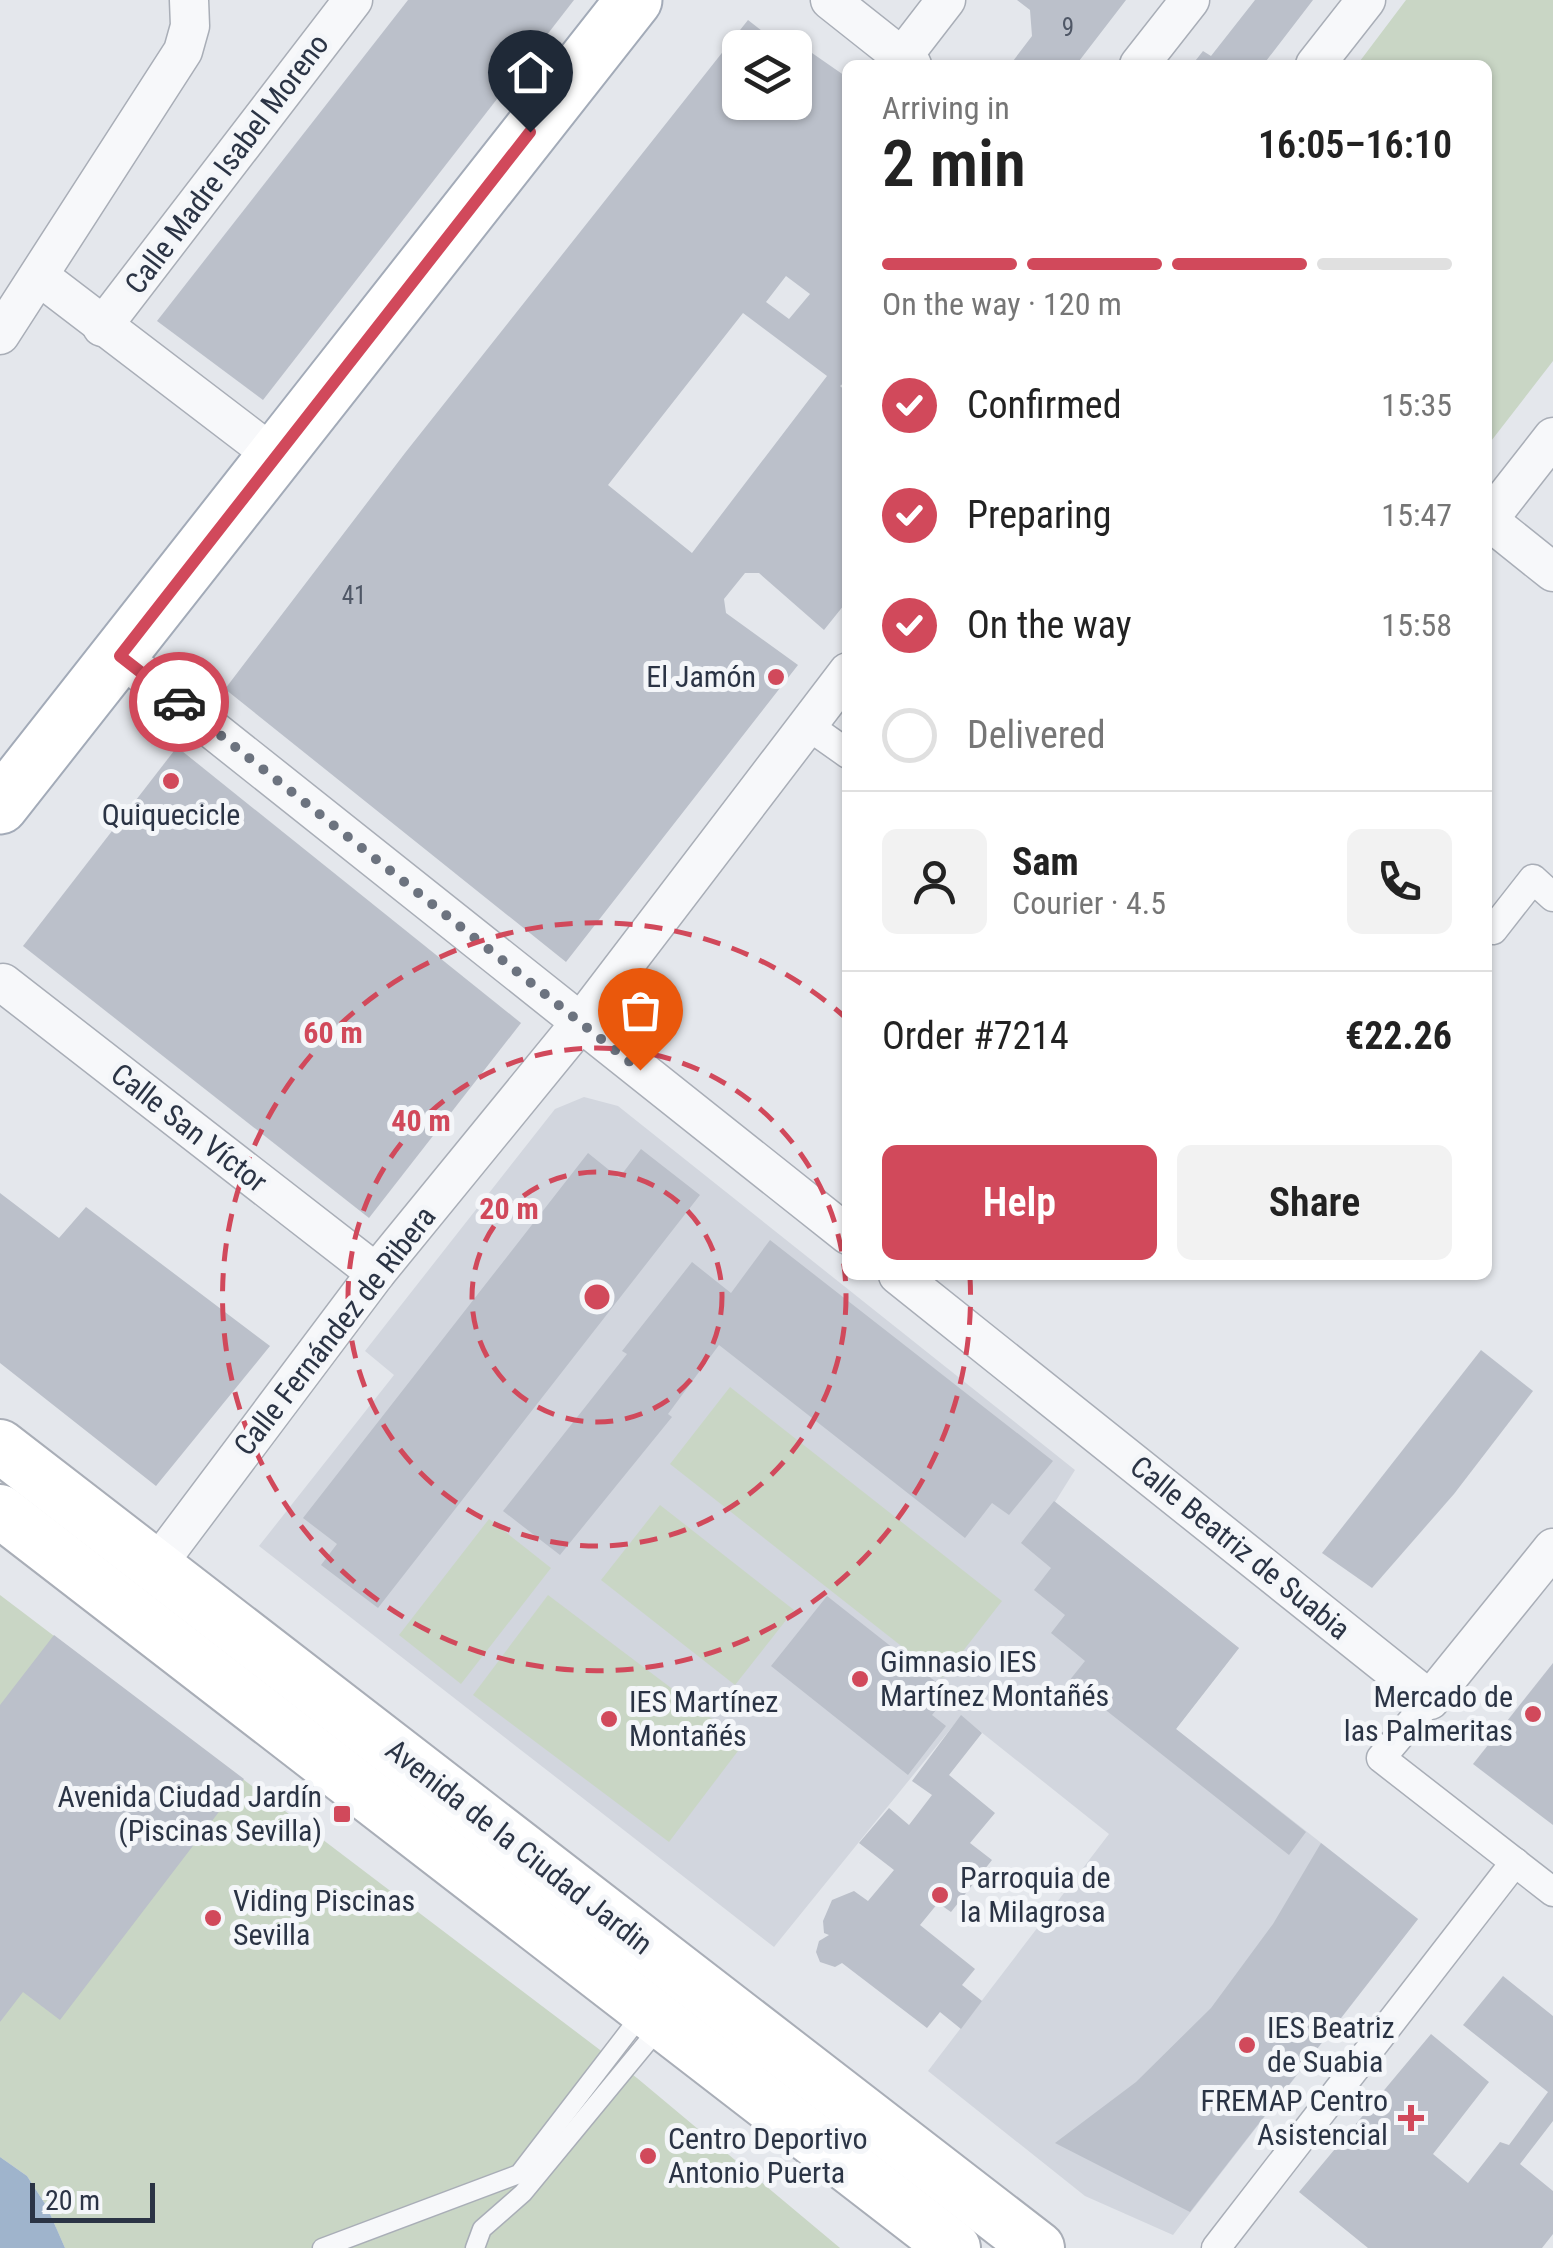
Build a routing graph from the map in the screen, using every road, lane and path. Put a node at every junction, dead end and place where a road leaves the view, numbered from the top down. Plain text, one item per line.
1 (353, 0) edge
2 (634, 0) edge
3 (830, 0) edge
4 (946, 0) edge
5 (1190, 0) edge
6 (1366, 0) edge
7 (189, 1) edge
8 (906, 60) edge
9 (908, 60) edge
10 (1143, 60) edge
11 (1319, 60) edge
12 (39, 276) junction
13 (102, 327) junction
14 (0, 334) edge
15 (1553, 437) edge
16 (276, 457) junction
17 (1492, 515) edge
18 (1492, 523) edge
19 (1553, 572) edge
20 (120, 656) junction
21 (842, 680) edge
22 (806, 725) junction
23 (842, 750) edge
24 (0, 806) edge
25 (1553, 897) edge
26 (1492, 929) edge
27 (3, 982) dead end
28 (580, 1022) junction
29 (842, 1230) edge
30 (376, 1273) junction
31 (904, 1280) edge
32 (0, 1446) edge
33 (0, 1511) edge
34 (1553, 1548) edge
35 (156, 1566) junction
36 (1430, 1700) junction
37 (1515, 1862) junction
38 (1553, 1892) edge
39 (653, 2016) junction
40 (322, 2248) edge
41 (475, 2248) edge
42 (954, 2248) edge
43 (1038, 2248) edge
44 (1216, 2248) edge

1 - 13 street, Calle Madre Isabel Moreno
2 - 16 main road
3 - 8 street
4 - 9 street
5 - 10 street
6 - 11 street
7 - 12 street
12 - 13 street
12 - 14 street
13 - 16 street
15 - 17 street
16 - 20 main road
18 - 19 street
20 - 24 main road
20 - 28 street
21 - 22 street, Calle Fernández de Ribera
22 - 23 street
22 - 28 street, Calle Fernández de Ribera
25 - 26 street
27 - 30 street, Calle San Víctor
28 - 29 street
28 - 30 street, Calle Fernández de Ribera
30 - 35 street, Calle Fernández de Ribera
31 - 36 street, Calle Beatriz de Suabia
32 - 35 main road, Avenida de la Ciudad Jardin
33 - 39 main road, Avenida de la Ciudad Jardin
34 - 36 street
35 - 43 main road, Avenida de la Ciudad Jardin
36 - 37 street
37 - 38 street
37 - 44 street
39 - 40 lane
39 - 41 lane
39 - 42 main road, Avenida de la Ciudad Jardin

